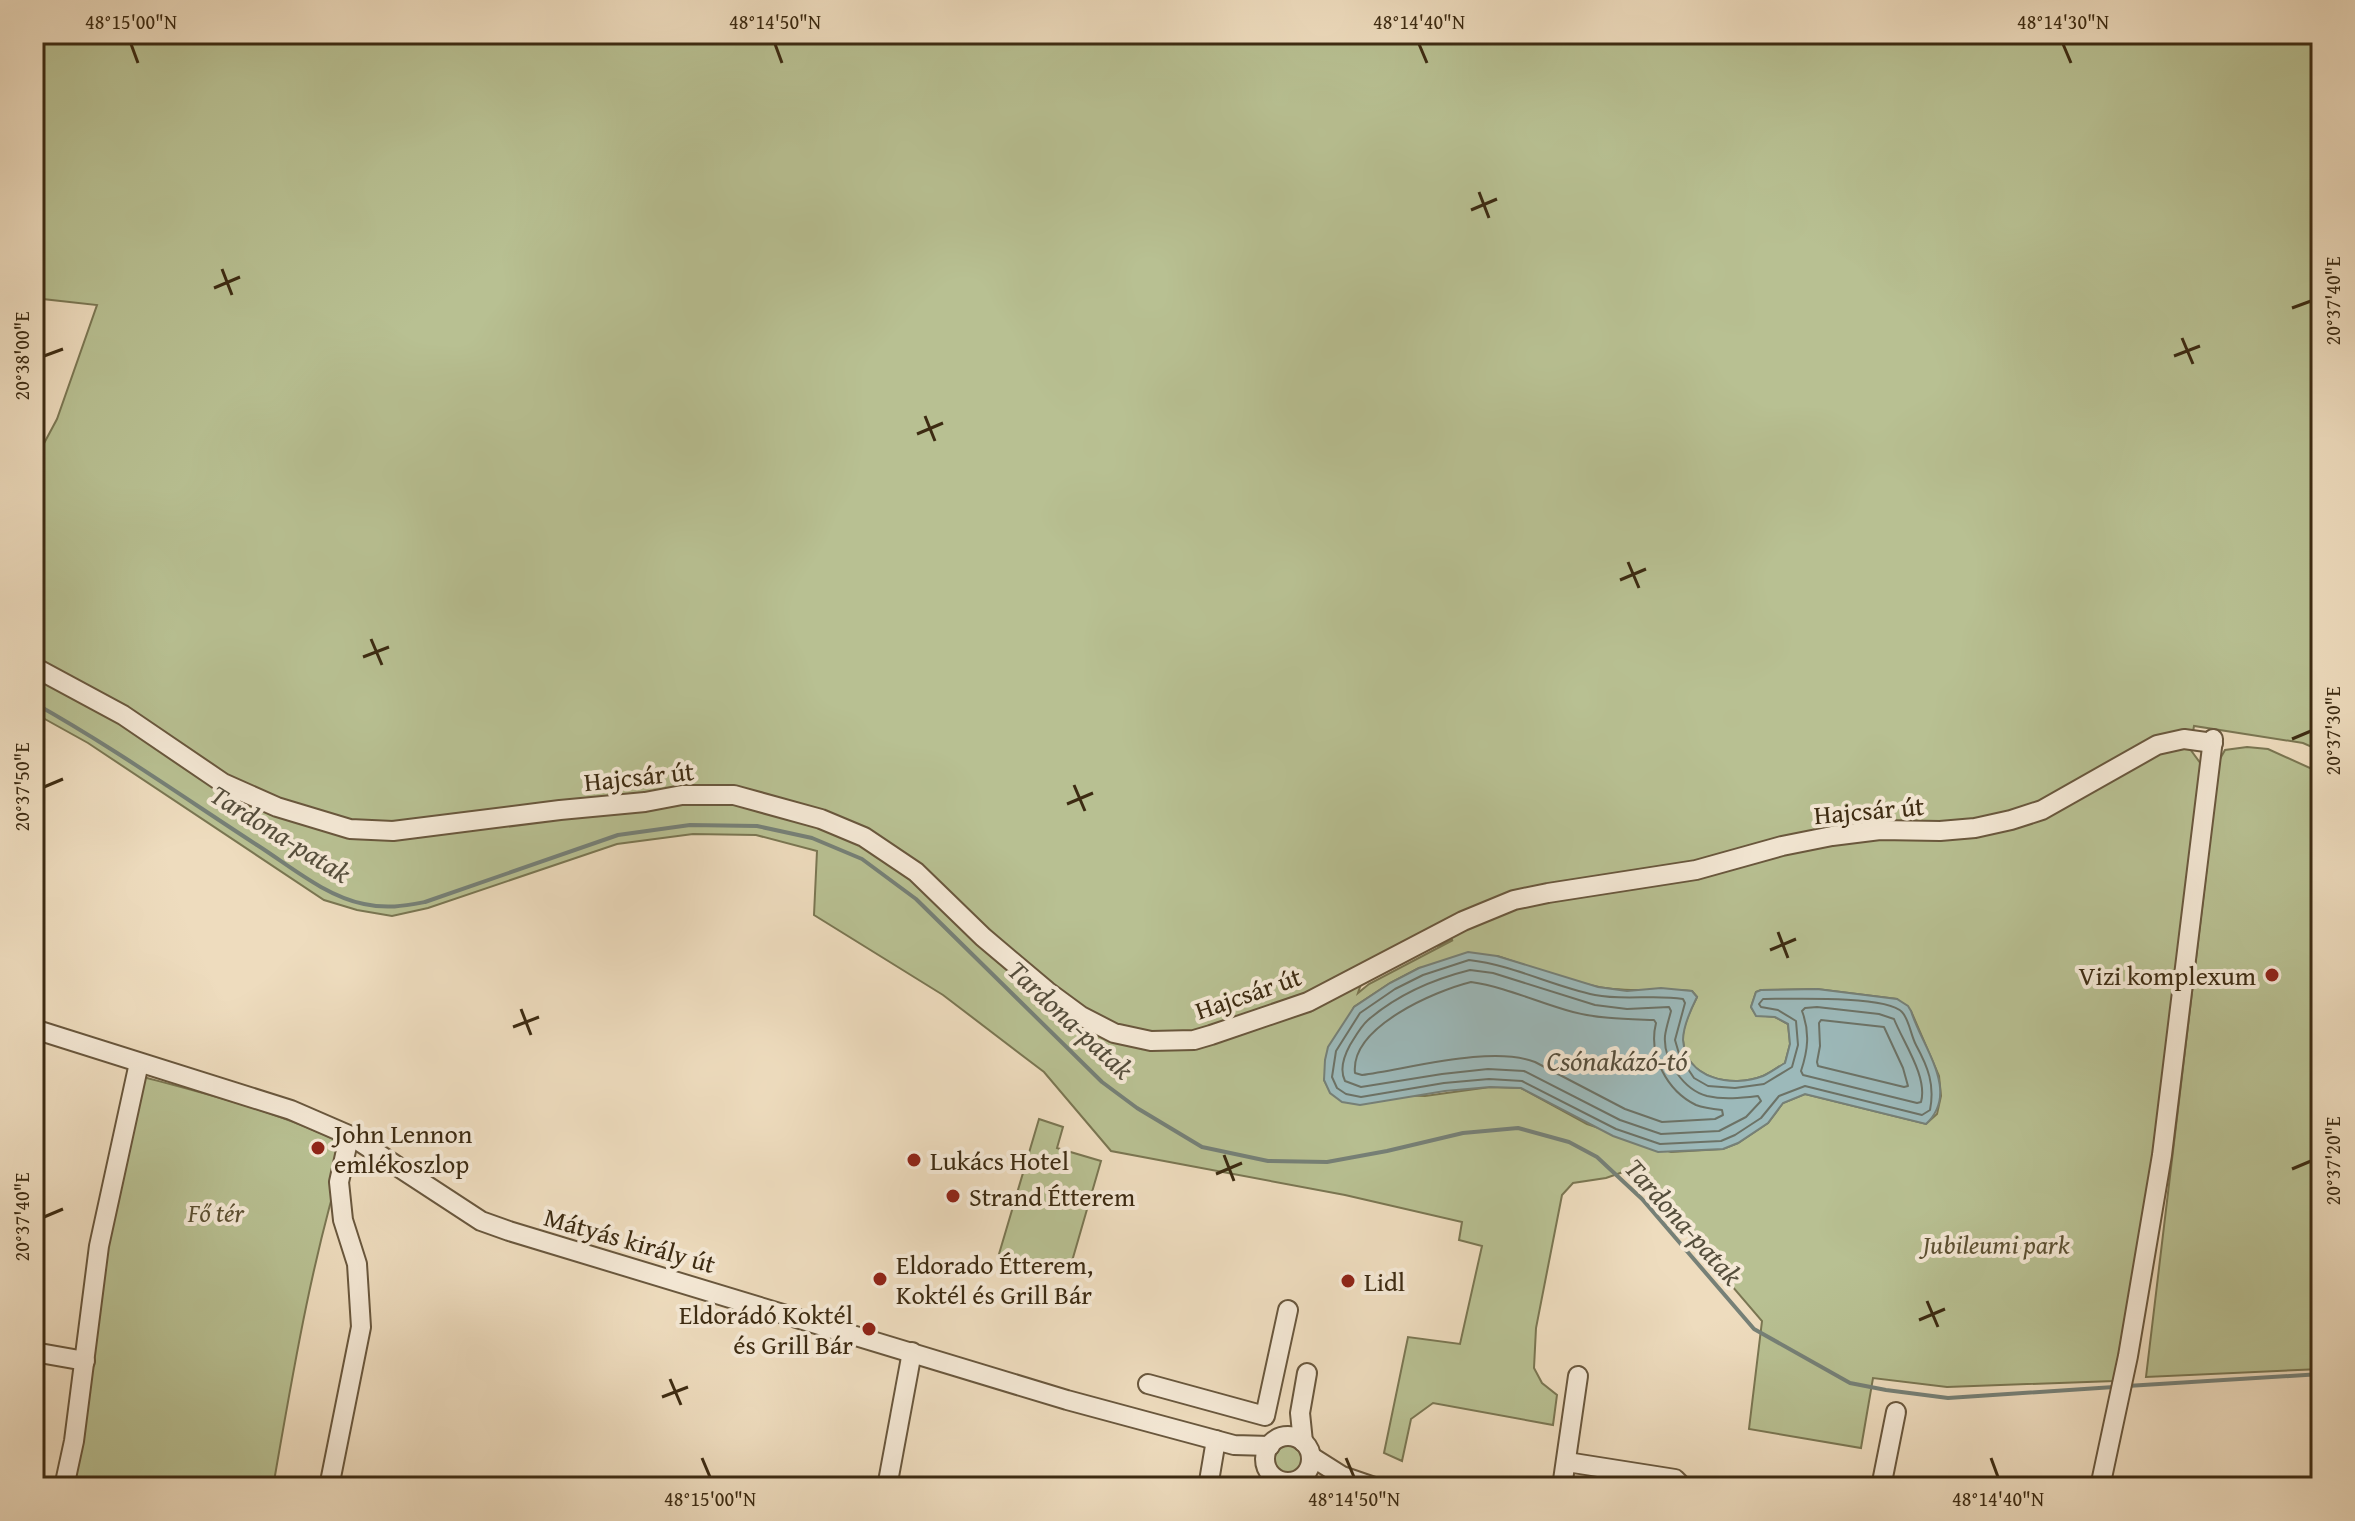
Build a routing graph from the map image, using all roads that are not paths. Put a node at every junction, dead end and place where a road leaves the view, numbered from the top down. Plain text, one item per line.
1 (34, 667) edge
2 (34, 1029) edge
3 (139, 1063) junction
4 (351, 1136) junction
5 (1288, 1310) dead end
6 (34, 1352) edge
7 (912, 1352) junction
8 (85, 1361) junction
9 (1307, 1373) dead end
10 (1578, 1376) dead end
11 (1148, 1384) dead end
12 (1896, 1412) dead end
13 (1300, 1413) junction
14 (1225, 1443) junction
15 (1307, 1462) junction
16 (1567, 1462) junction
17 (1276, 1469) edge
18 (1366, 1486) edge
19 (64, 1487) edge
20 (329, 1487) edge
21 (887, 1487) edge
22 (1208, 1487) edge
23 (1562, 1487) edge
24 (1683, 1487) edge
25 (1881, 1487) edge
26 (2100, 1487) edge

1 - 26 street, Hajcsár út
2 - 3 street, Mátyás király út
3 - 4 street, Mátyás király út
3 - 8 street
4 - 7 street, Mátyás király út
4 - 20 street
5 - 11 street
6 - 8 street
7 - 14 street, Mátyás király út
7 - 21 street
8 - 19 street
9 - 13 street
10 - 16 street
12 - 25 street
13 - 15 street
13 - 17 street
14 - 17 street, Mátyás király út
14 - 22 street
15 - 17 street, Mátyás király út
15 - 17 street
15 - 18 street, Mátyás király út
16 - 23 street
16 - 24 street

